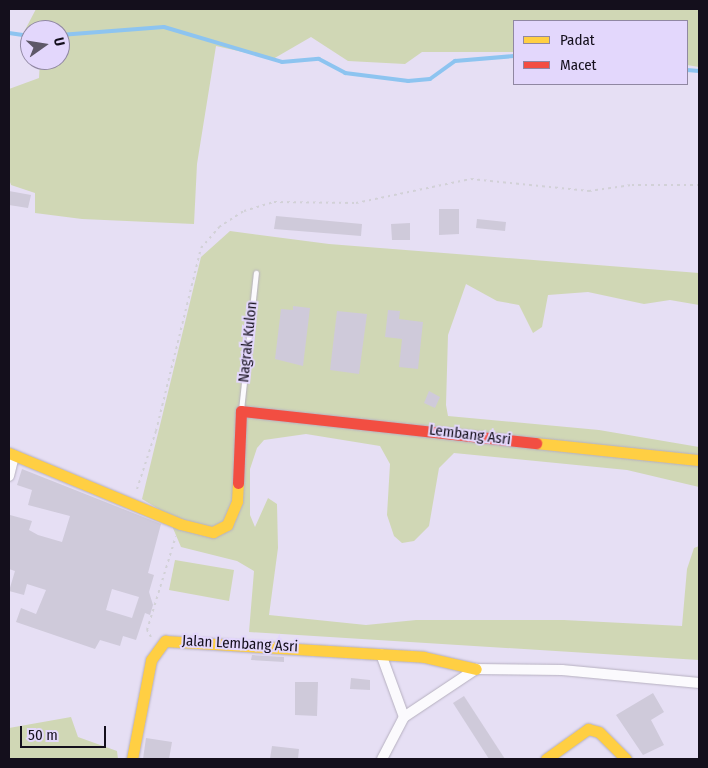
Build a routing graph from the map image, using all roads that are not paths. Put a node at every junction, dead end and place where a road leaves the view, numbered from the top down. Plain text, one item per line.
1 (256, 273) dead end
2 (241, 410) junction
3 (11, 455) edge
4 (699, 460) edge
5 (9, 476) edge
6 (381, 654) junction
7 (476, 669) junction
8 (699, 683) edge
9 (404, 717) junction
10 (132, 759) edge
11 (382, 759) edge
12 (546, 759) edge
13 (626, 759) edge

1 - 2 lane, Nagrak Kulon
2 - 3 street
2 - 4 street, Lembang Asri
3 - 5 street
6 - 7 street, Jalan Lembang Asri
6 - 9 street
6 - 10 street, Jalan Lembang Asri
7 - 8 street
7 - 9 street
9 - 11 street
12 - 13 street

